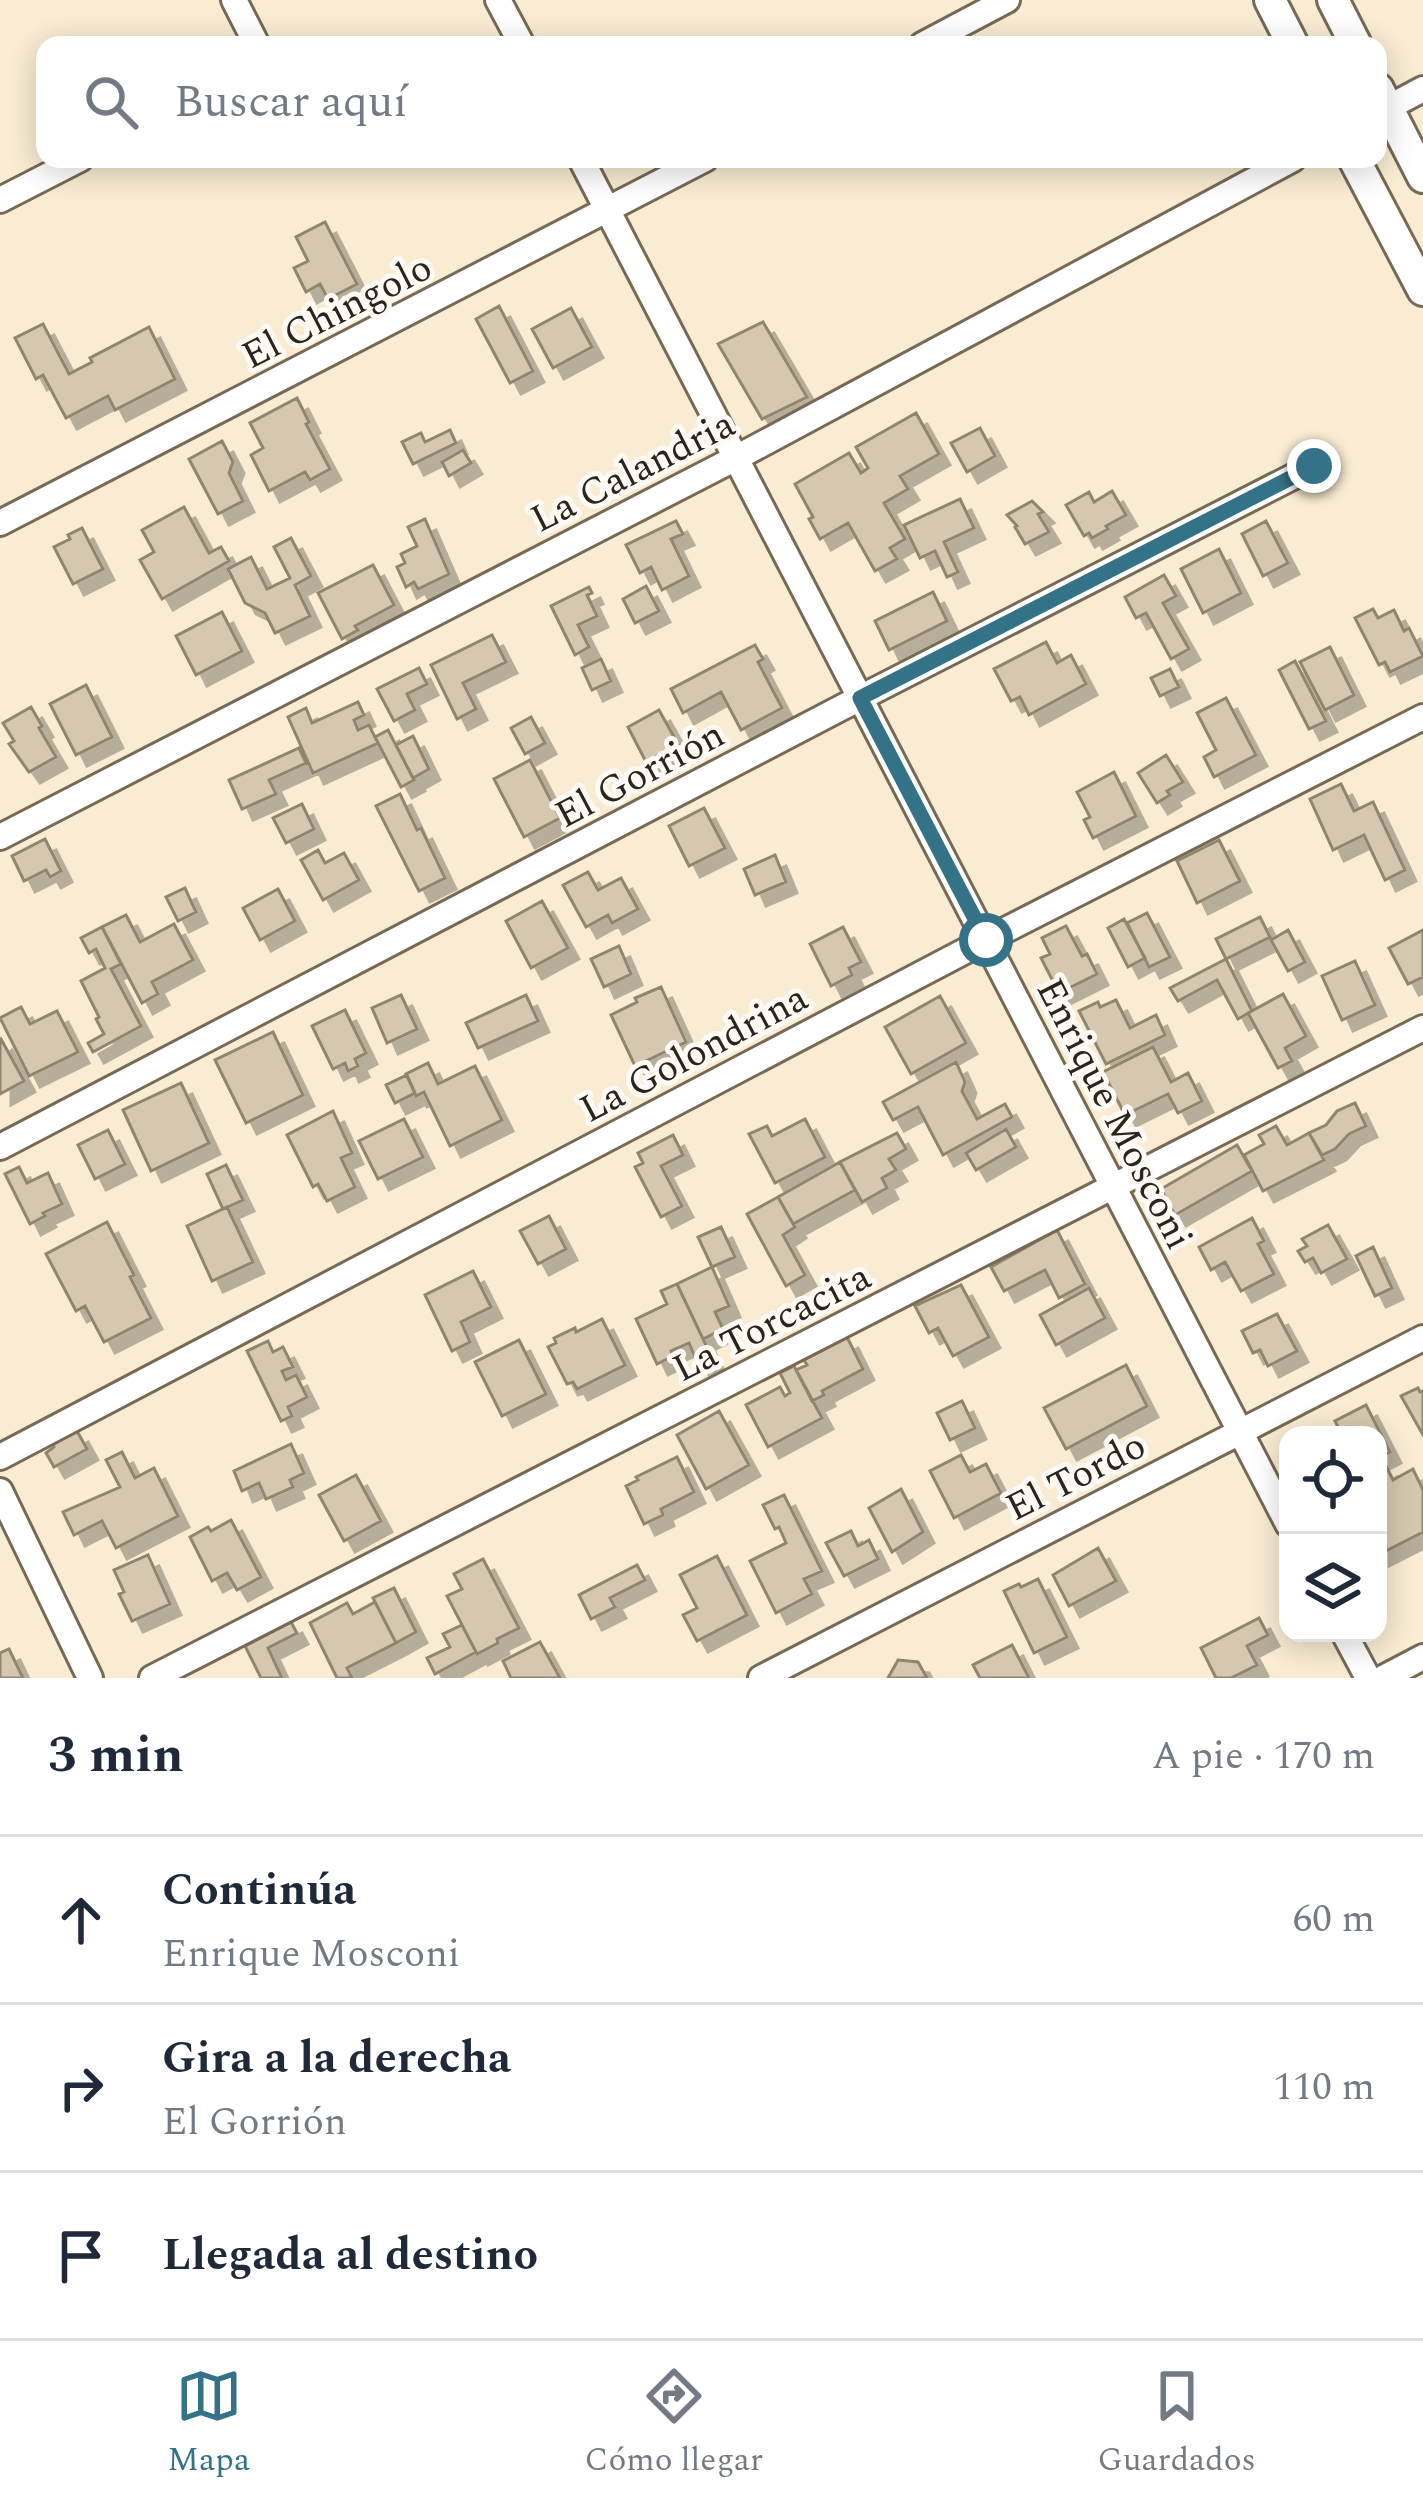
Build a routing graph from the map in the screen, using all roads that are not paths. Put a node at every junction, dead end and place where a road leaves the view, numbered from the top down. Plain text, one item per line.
1 (233, 0) edge
2 (498, 0) edge
3 (1007, 0) edge
4 (1270, 0) edge
5 (1333, 0) edge
6 (252, 36) edge
7 (517, 36) edge
8 (939, 36) edge
9 (1288, 36) edge
10 (1351, 36) edge
11 (1423, 89) edge
12 (1387, 101) edge
13 (1387, 114) edge
14 (62, 168) edge
15 (586, 168) edge
16 (688, 168) edge
17 (1276, 168) edge
18 (1359, 168) edge
19 (1423, 177) edge
20 (0, 200) edge
21 (608, 210) junction
22 (1423, 290) edge
23 (736, 458) junction
24 (1314, 466) dead end
25 (0, 523) edge
26 (860, 698) junction
27 (1423, 717) edge
28 (0, 837) edge
29 (986, 940) junction
30 (1423, 1028) edge
31 (0, 1147) edge
32 (1114, 1187) junction
33 (1423, 1337) edge
34 (1240, 1430) junction
35 (0, 1457) edge
36 (0, 1491) edge
37 (1279, 1506) edge
38 (1349, 1642) edge
39 (1423, 1658) edge
40 (90, 1678) edge
41 (152, 1678) edge
42 (761, 1678) edge
43 (1368, 1678) edge
44 (1383, 1678) edge

1 - 6 street
2 - 7 street
3 - 8 street
4 - 9 street
5 - 10 street
11 - 12 street
13 - 19 street
14 - 20 street
15 - 21 street, Enrique Mosconi
16 - 21 street, El Chingolo
17 - 23 street, La Calandria
18 - 22 street
21 - 23 street, Enrique Mosconi
21 - 25 street, El Chingolo
23 - 26 street, Enrique Mosconi
23 - 28 street, La Calandria
24 - 26 street, El Gorrión
26 - 29 street, Enrique Mosconi
26 - 31 street, El Gorrión
27 - 29 street, La Golondrina
29 - 32 street, Enrique Mosconi
29 - 35 street, La Golondrina
30 - 32 street, La Torcacita
32 - 34 street, Enrique Mosconi
32 - 41 street, La Torcacita
33 - 34 street, El Tordo
34 - 37 street, Enrique Mosconi
34 - 42 street, El Tordo
36 - 40 street
38 - 43 street
39 - 44 street

